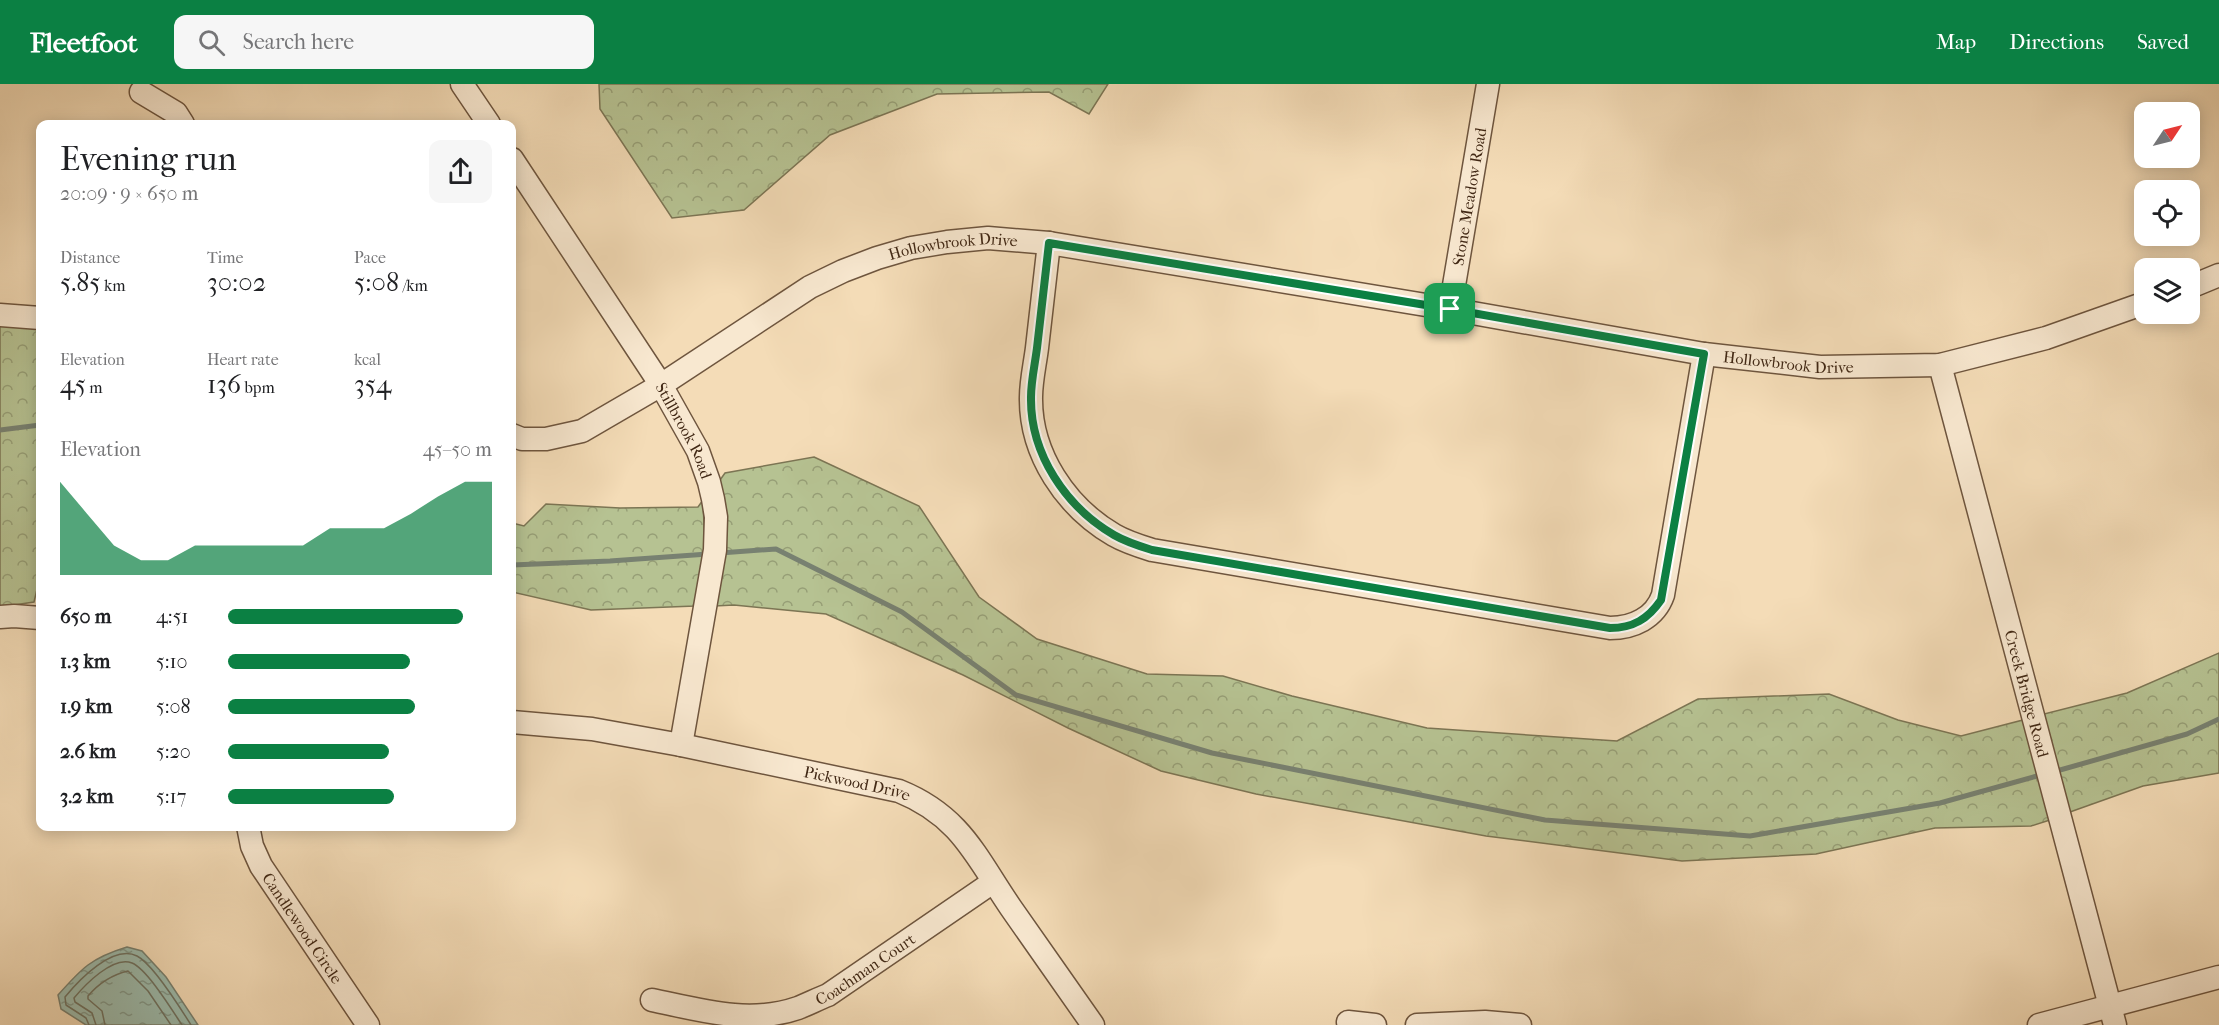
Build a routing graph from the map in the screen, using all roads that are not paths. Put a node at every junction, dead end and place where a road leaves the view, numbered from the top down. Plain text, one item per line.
1 (462, 84) edge
2 (1488, 84) edge
3 (141, 92) dead end
4 (180, 120) edge
5 (486, 120) edge
6 (516, 165) edge
7 (1049, 243) junction
8 (2219, 275) edge
9 (2200, 283) edge
10 (2134, 307) edge
11 (1450, 309) junction
12 (0, 315) edge
13 (36, 318) edge
14 (1704, 354) junction
15 (1940, 364) junction
16 (661, 385) junction
17 (516, 437) edge
18 (0, 617) edge
19 (36, 618) edge
20 (516, 722) edge
21 (681, 745) junction
22 (249, 831) edge
23 (993, 882) junction
24 (2219, 977) edge
25 (652, 1000) dead end
26 (2112, 1015) edge
27 (1348, 1022) dead end
28 (368, 1025) edge
29 (1093, 1025) edge
30 (1375, 1025) edge
31 (1417, 1025) edge
32 (1520, 1025) edge
33 (2039, 1025) edge

1 - 5 street
2 - 11 street, Stone Meadow Road
3 - 4 street
6 - 16 street, Stillbrook Road
7 - 11 street, Hollowbrook Drive
7 - 14 street
7 - 16 street, Hollowbrook Drive
8 - 9 street
10 - 15 street, Hollowbrook Drive
11 - 14 street, Hollowbrook Drive
12 - 13 street
14 - 15 street, Hollowbrook Drive
15 - 26 street, Creek Bridge Road
16 - 17 street, Hollowbrook Drive
16 - 21 street, Stillbrook Road
18 - 19 street
20 - 21 street, Pickwood Drive
21 - 23 street, Pickwood Drive
22 - 28 street, Candlewood Circle
23 - 25 street, Coachman Court
23 - 29 street, Pickwood Drive
24 - 26 street
26 - 33 street
27 - 30 street
31 - 32 street

